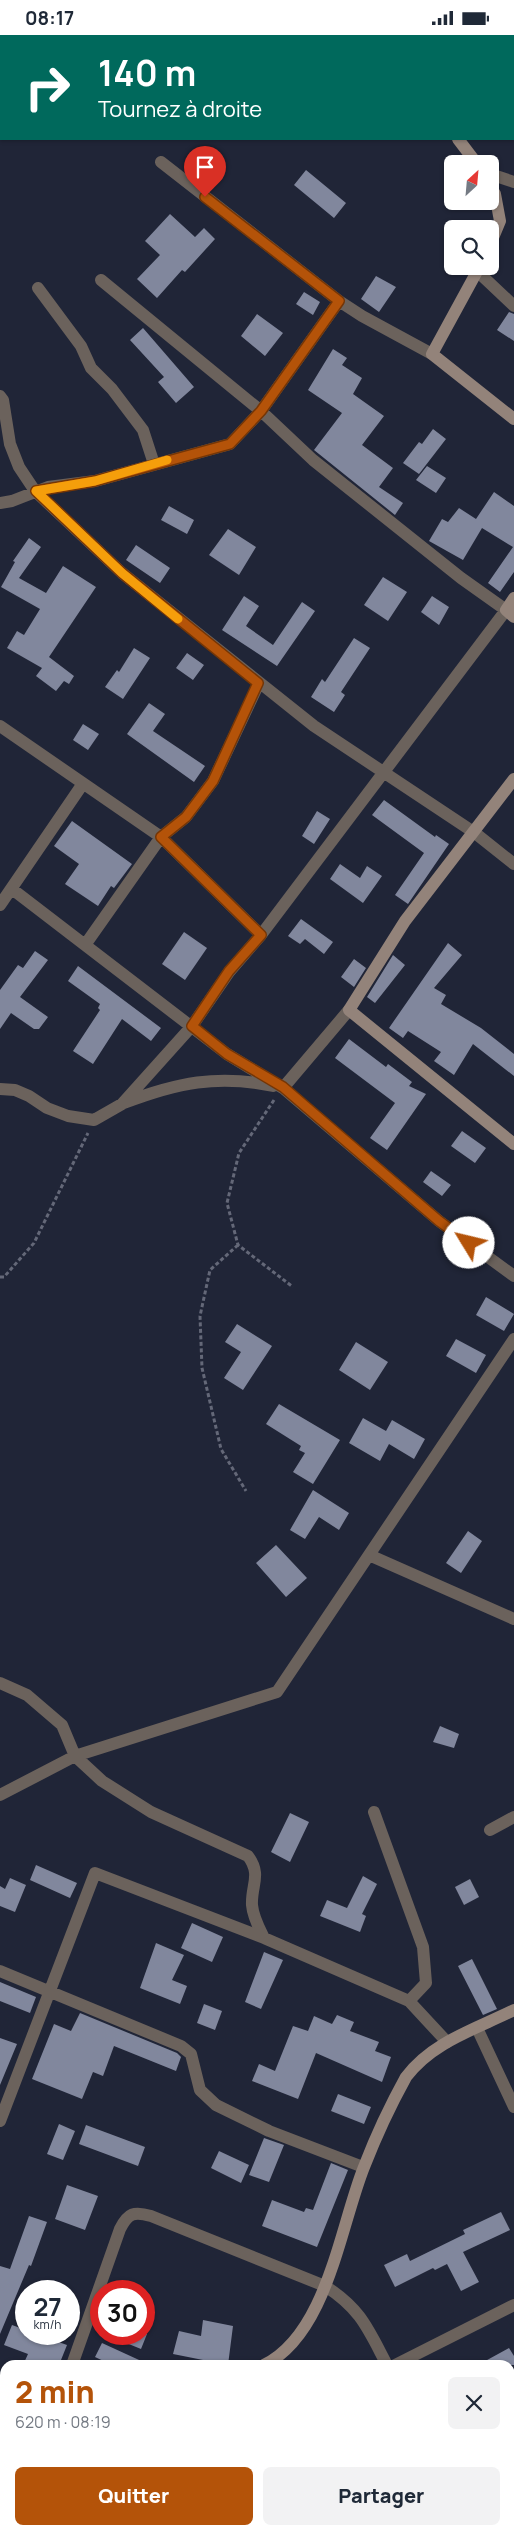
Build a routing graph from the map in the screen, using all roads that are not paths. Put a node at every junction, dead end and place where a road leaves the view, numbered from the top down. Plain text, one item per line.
1 (459, 140) edge
2 (470, 155) edge
3 (161, 162) dead end
4 (499, 176) edge
5 (514, 182) edge
6 (498, 210) edge
7 (499, 223) edge
8 (476, 275) edge
9 (485, 275) edge
10 (101, 280) dead end
11 (38, 288) dead end
12 (339, 301) junction
13 (514, 306) edge
14 (432, 354) junction
15 (0, 396) edge
16 (261, 411) junction
17 (514, 419) edge
18 (154, 464) junction
19 (36, 491) junction
20 (0, 503) edge
21 (514, 598) edge
22 (510, 613) edge
23 (258, 683) junction
24 (0, 726) edge
25 (383, 771) junction
26 (514, 779) edge
27 (82, 785) junction
28 (475, 833) junction
29 (161, 837) junction
30 (514, 864) edge
31 (12, 889) junction
32 (0, 905) edge
33 (261, 935) junction
34 (85, 945) junction
35 (349, 1011) junction
36 (192, 1026) junction
37 (283, 1087) junction
38 (0, 1089) edge
39 (122, 1104) junction
40 (514, 1143) edge
41 (514, 1276) edge
42 (514, 1339) edge
43 (369, 1555) junction
44 (514, 1619) edge
45 (0, 1683) edge
46 (75, 1756) junction
47 (0, 1795) edge
48 (374, 1811) dead end
49 (514, 1817) edge
50 (490, 1830) dead end
51 (264, 1938) junction
52 (0, 1971) edge
53 (50, 1991) junction
54 (409, 2001) junction
55 (514, 2010) edge
56 (477, 2028) junction
57 (447, 2042) junction
58 (514, 2107) edge
59 (0, 2121) edge
60 (363, 2167) junction
61 (325, 2286) junction
62 (514, 2305) edge
63 (74, 2360) edge
64 (273, 2360) edge
65 (384, 2360) edge
66 (405, 2360) edge

1 - 2 street
3 - 12 street
4 - 5 street
6 - 7 street
8 - 14 street
9 - 13 street
10 - 16 street
11 - 18 street
12 - 14 street
12 - 16 street
14 - 17 street
15 - 19 street
16 - 18 street
16 - 22 street
18 - 19 street
19 - 20 street
19 - 23 street
21 - 22 street
22 - 25 street
23 - 25 street
23 - 29 street
24 - 27 street
25 - 28 street
25 - 33 street
26 - 28 street
27 - 29 street
27 - 31 street
28 - 30 street
28 - 35 street
29 - 33 street
29 - 34 street
31 - 32 street
31 - 34 street
33 - 36 street
34 - 36 street
35 - 37 street
35 - 40 street
36 - 37 street
36 - 39 street
37 - 39 street
37 - 41 street
38 - 39 street
42 - 43 street
43 - 44 street
43 - 46 street
45 - 46 street
46 - 47 street
46 - 51 street
48 - 54 street
49 - 50 street
51 - 53 street
51 - 54 street
52 - 53 street
53 - 59 street
53 - 60 street
54 - 57 street
55 - 56 street
56 - 57 street
56 - 58 street
57 - 60 street
60 - 61 street
61 - 63 street
61 - 64 street
61 - 65 street
62 - 66 street

